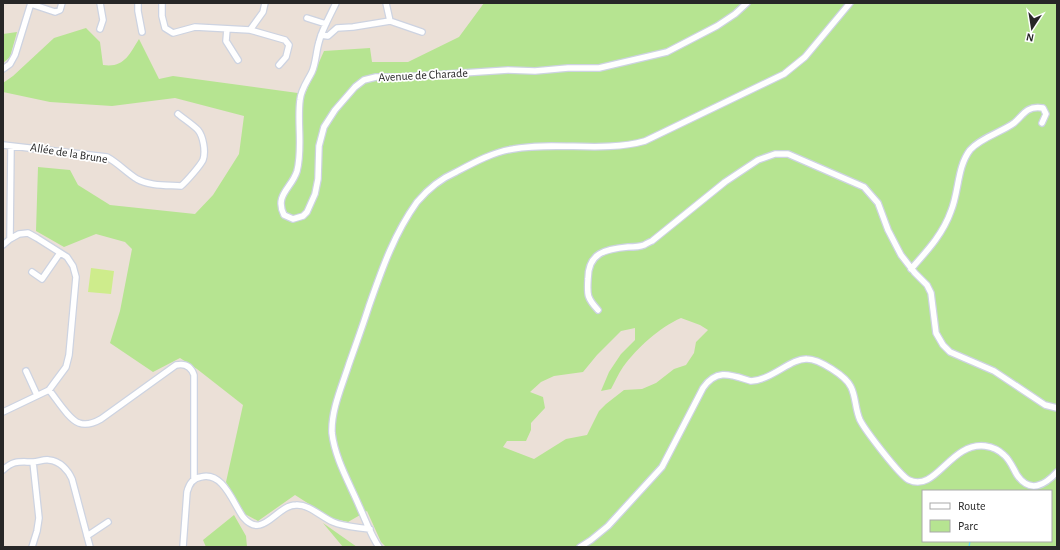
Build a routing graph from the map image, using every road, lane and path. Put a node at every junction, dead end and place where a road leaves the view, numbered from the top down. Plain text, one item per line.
1 (31, 3) edge
2 (62, 3) edge
3 (100, 3) edge
4 (138, 3) edge
5 (162, 3) edge
6 (265, 3) edge
7 (336, 3) edge
8 (386, 3) edge
9 (747, 3) edge
10 (850, 3) edge
11 (307, 18) dead end
12 (390, 21) junction
13 (326, 24) junction
14 (100, 29) dead end
15 (227, 29) junction
16 (250, 30) junction
17 (142, 32) dead end
18 (422, 32) dead end
19 (321, 34) junction
20 (238, 60) dead end
21 (279, 65) dead end
22 (5, 67) edge
23 (178, 114) dead end
24 (1042, 123) dead end
25 (3, 145) edge
26 (11, 147) junction
27 (10, 239) junction
28 (3, 245) edge
29 (60, 253) junction
30 (912, 269) junction
31 (32, 272) dead end
32 (598, 310) dead end
33 (26, 371) dead end
34 (49, 390) junction
35 (37, 395) junction
36 (1057, 408) edge
37 (3, 412) edge
38 (33, 462) junction
39 (3, 470) edge
40 (1057, 472) edge
41 (194, 480) junction
42 (108, 522) dead end
43 (370, 529) junction
44 (87, 536) junction
45 (32, 547) edge
46 (90, 547) edge
47 (183, 547) edge
48 (379, 547) edge
49 (580, 547) edge

1 - 2 street
1 - 22 street
3 - 14 street
4 - 17 street
5 - 15 street
6 - 16 street
7 - 13 street, Avenue de Charade
8 - 12 street
9 - 19 street, Avenue de Charade
10 - 43 street
11 - 13 street
12 - 18 street
12 - 19 street
13 - 19 street, Avenue de Charade
15 - 16 street
15 - 20 street
16 - 21 street
23 - 26 street, Allée de la Brune
24 - 30 street
25 - 26 street, Allée de la Brune
26 - 27 street
27 - 28 street
27 - 29 street
29 - 31 street
29 - 34 street
30 - 32 street
30 - 36 street
33 - 35 street
34 - 35 street
34 - 41 street
35 - 37 street
38 - 39 street
38 - 44 street
38 - 45 street
40 - 49 street
41 - 43 street
41 - 47 street
42 - 44 street
43 - 48 street
44 - 46 street

